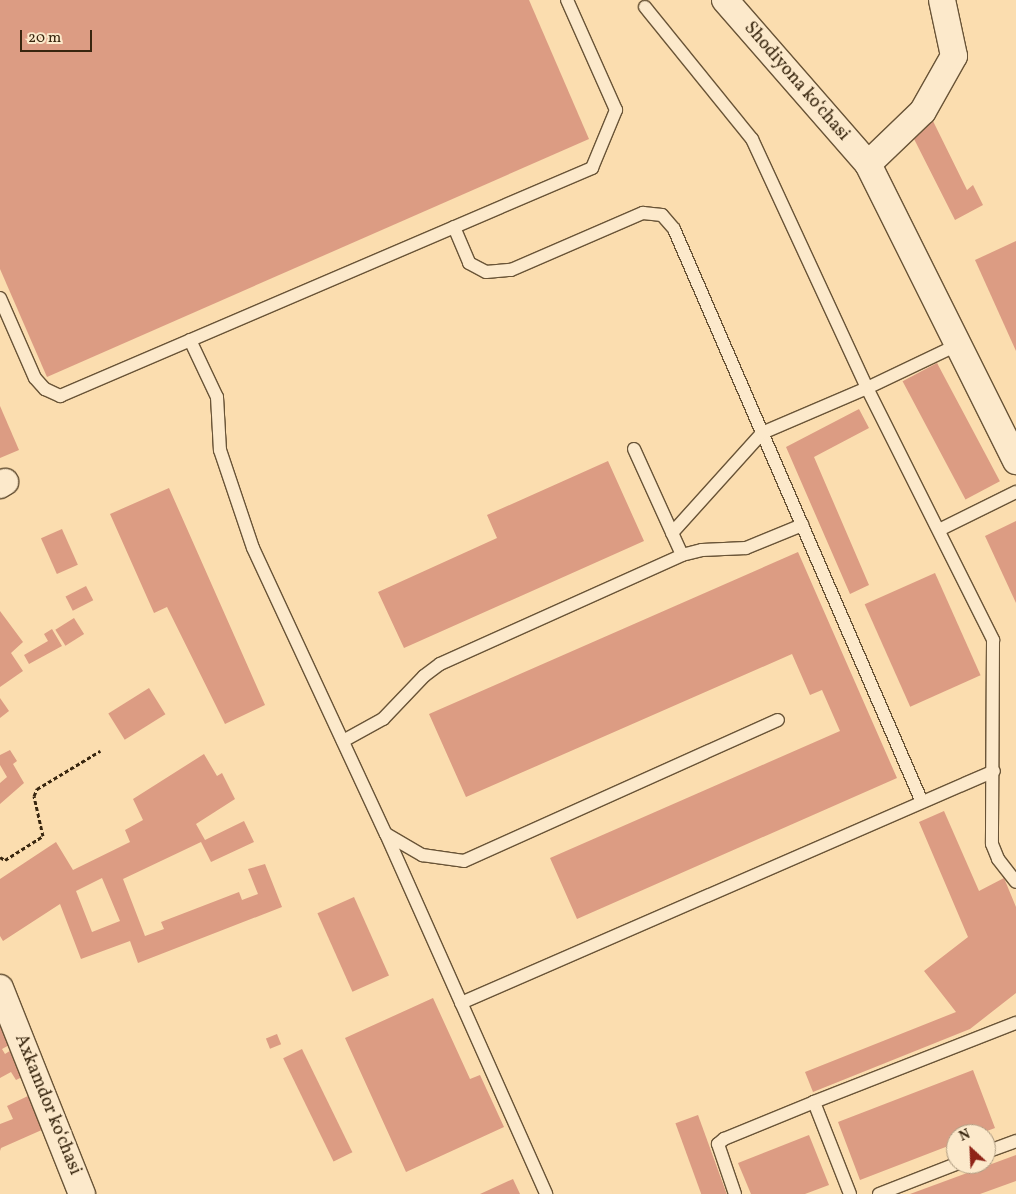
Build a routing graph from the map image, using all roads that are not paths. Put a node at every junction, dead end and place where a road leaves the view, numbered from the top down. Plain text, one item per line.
1 (567, 0) edge
2 (725, 0) edge
3 (942, 0) edge
4 (645, 7) dead end
5 (868, 164) junction
6 (454, 227) junction
7 (0, 298) edge
8 (190, 340) junction
9 (957, 345) junction
10 (867, 388) junction
11 (762, 433) junction
12 (634, 449) dead end
13 (1016, 461) edge
14 (1016, 492) edge
15 (802, 525) junction
16 (939, 530) junction
17 (672, 533) junction
18 (682, 555) junction
19 (778, 720) dead end
20 (343, 741) junction
21 (994, 771) junction
22 (922, 802) junction
23 (386, 834) junction
24 (1016, 882) edge
25 (0, 988) edge
26 (461, 1003) junction
27 (1016, 1023) edge
28 (814, 1102) junction
29 (1016, 1141) edge
30 (996, 1148) edge
31 (946, 1168) edge
32 (82, 1194) edge
33 (546, 1194) edge
34 (735, 1194) edge
35 (850, 1194) edge
36 (879, 1194) edge

1 - 6 lane
2 - 5 street, Shodiyona koʻchasi
3 - 5 street
4 - 10 lane
5 - 9 street, Shodiyona koʻchasi
6 - 8 lane
6 - 11 lane
7 - 8 lane
8 - 20 lane
9 - 10 lane
9 - 13 street, Shodiyona koʻchasi
10 - 11 lane
10 - 16 lane
11 - 15 lane
11 - 17 lane
12 - 17 lane
14 - 16 lane
15 - 18 lane
15 - 22 lane
16 - 21 lane
17 - 18 lane
18 - 20 lane
19 - 23 lane
20 - 23 lane
21 - 22 lane
21 - 24 lane
22 - 26 lane
23 - 26 lane
25 - 32 street, Axkamdor koʻchasi
26 - 33 lane
27 - 28 lane
28 - 34 lane
28 - 35 lane
29 - 30 lane
31 - 36 lane

